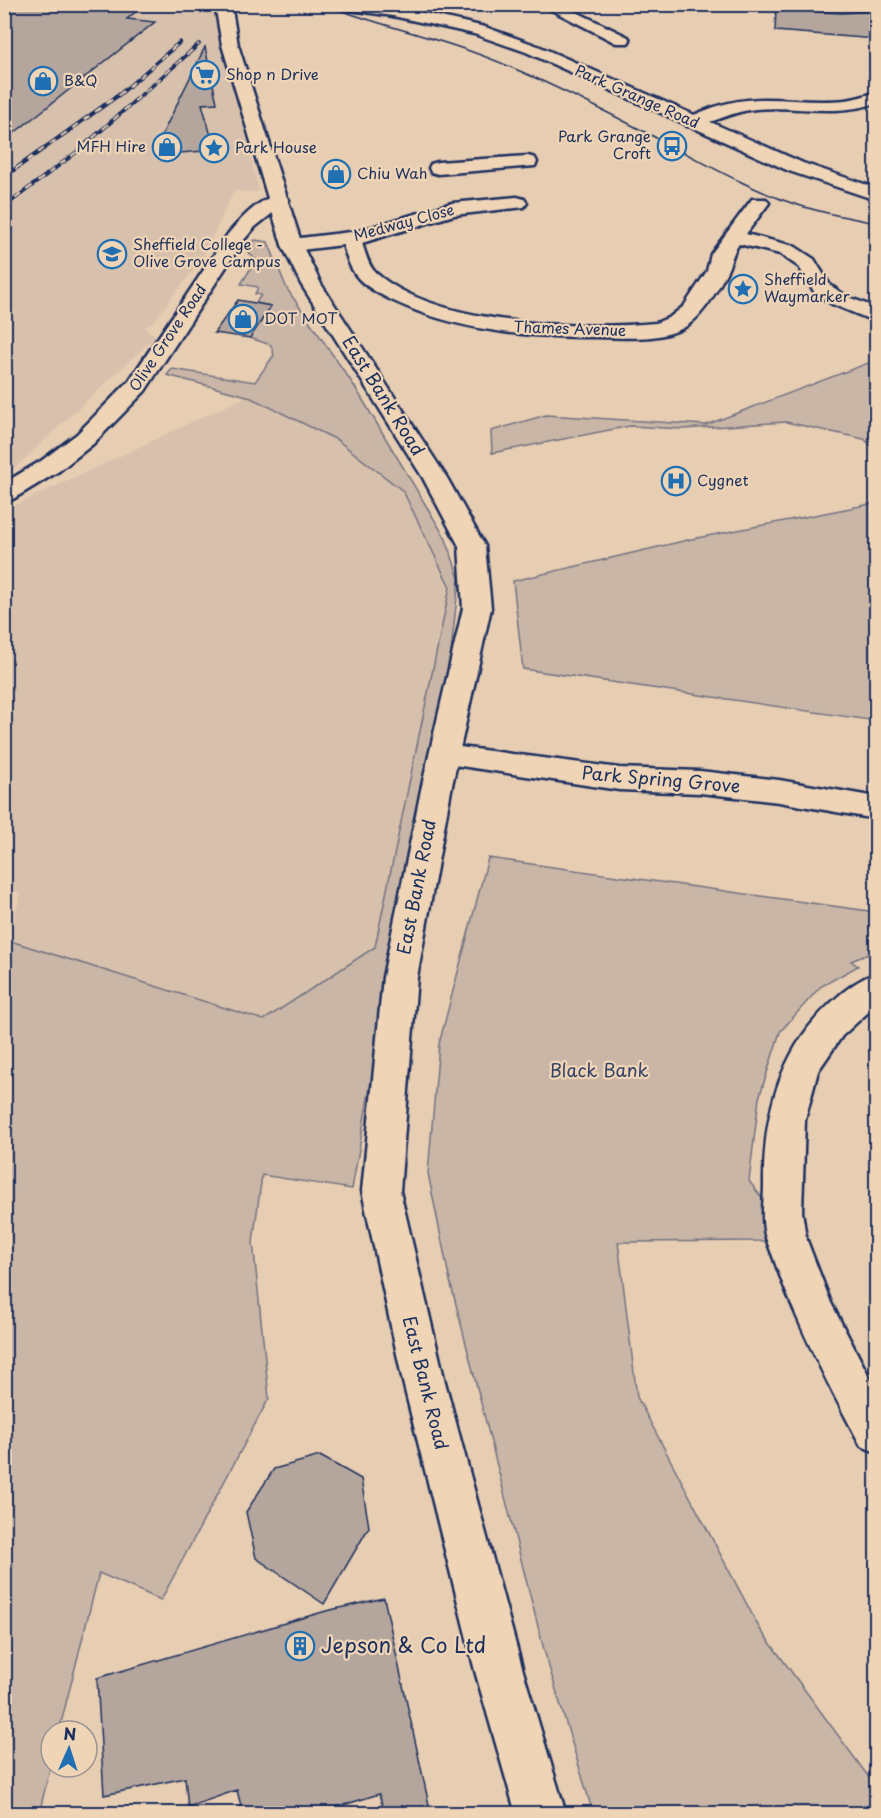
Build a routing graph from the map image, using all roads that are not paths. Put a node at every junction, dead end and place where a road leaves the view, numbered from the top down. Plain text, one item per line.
1 (223, 4) edge
2 (343, 4) edge
3 (444, 4) edge
4 (449, 4) edge
5 (547, 4) edge
6 (393, 11) junction
7 (420, 17) junction
8 (622, 40) dead end
9 (876, 98) edge
10 (693, 122) junction
11 (528, 162) dead end
12 (499, 164) junction
13 (438, 168) dead end
14 (876, 194) edge
15 (759, 203) dead end
16 (286, 224) junction
17 (734, 237) junction
18 (235, 238) junction
19 (351, 238) junction
20 (876, 316) edge
21 (4, 494) edge
22 (445, 755) junction
23 (876, 808) edge
24 (876, 987) edge
25 (876, 1431) edge
26 (541, 1814) edge

1 - 16 street, East Bank Road
2 - 6 street
3 - 6 street
4 - 7 street
5 - 8 street
6 - 7 street, Park Grange Road
7 - 10 street, Park Grange Road
9 - 10 street
10 - 14 street, Park Grange Road
11 - 12 street
12 - 13 street
12 - 19 street, Medway Close
15 - 17 street, Thames Avenue
16 - 18 street
16 - 18 street, Olive Grove Road
16 - 19 street, Medway Close
16 - 22 street, East Bank Road
17 - 19 street, Thames Avenue
17 - 20 street
18 - 21 street, Olive Grove Road
22 - 23 street, Park Spring Grove
22 - 26 street, East Bank Road
24 - 25 street

